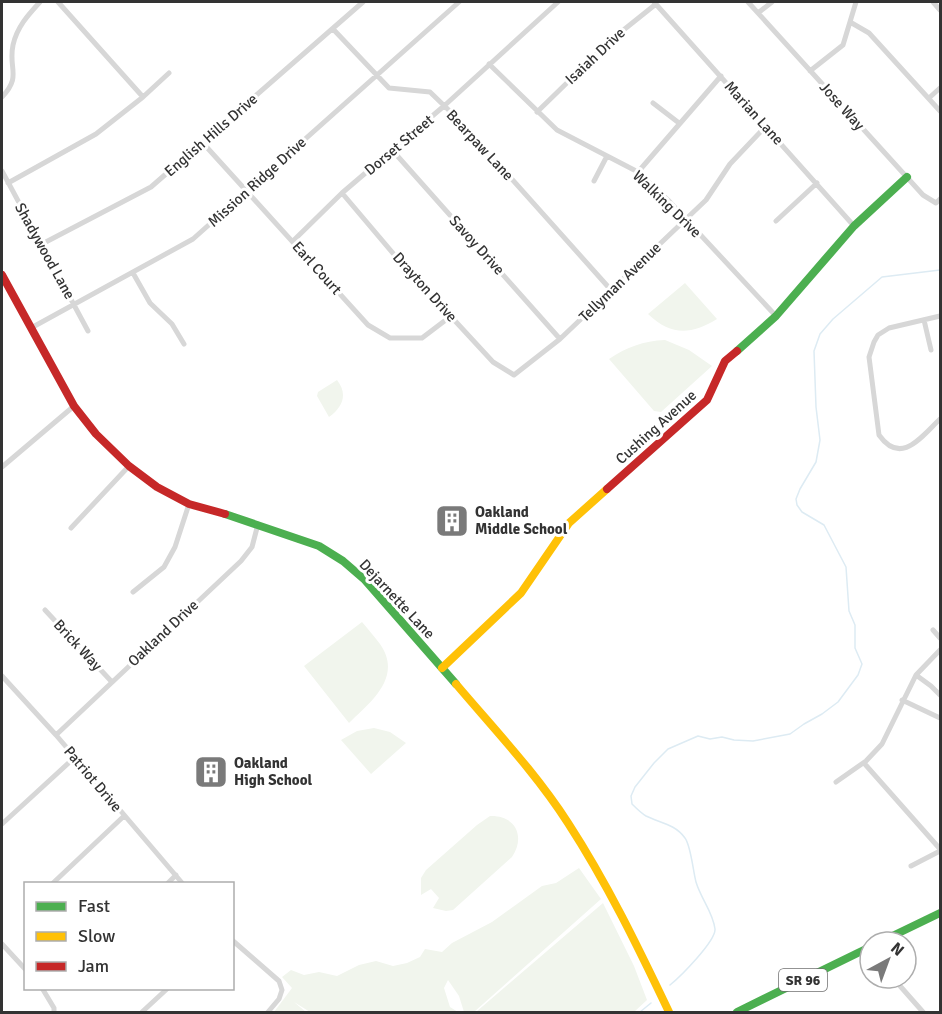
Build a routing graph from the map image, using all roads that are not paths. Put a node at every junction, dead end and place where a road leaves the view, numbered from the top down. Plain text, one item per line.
1 (40, 2) edge
2 (58, 2) edge
3 (363, 2) edge
4 (459, 2) edge
5 (558, 2) edge
6 (748, 2) edge
7 (771, 2) edge
8 (856, 2) edge
9 (933, 2) edge
10 (655, 3) edge
11 (940, 10) edge
12 (758, 13) junction
13 (850, 22) junction
14 (333, 29) junction
15 (489, 64) junction
16 (810, 71) junction
17 (169, 73) dead end
18 (377, 75) junction
19 (721, 76) junction
20 (940, 88) edge
21 (2, 97) edge
22 (143, 97) junction
23 (929, 98) junction
24 (653, 103) dead end
25 (444, 106) junction
26 (940, 111) edge
27 (537, 112) junction
28 (679, 123) junction
29 (766, 126) junction
30 (202, 142) junction
31 (393, 152) junction
32 (607, 156) junction
33 (2, 171) edge
34 (638, 172) junction
35 (907, 177) junction
36 (594, 181) dead end
37 (8, 183) junction
38 (817, 183) junction
39 (247, 192) junction
40 (342, 193) junction
41 (940, 199) edge
42 (685, 220) junction
43 (776, 221) dead end
44 (854, 226) junction
45 (293, 242) junction
46 (42, 244) junction
47 (133, 273) junction
48 (2, 275) edge
49 (611, 290) junction
50 (74, 305) junction
51 (451, 316) junction
52 (776, 316) junction
53 (940, 316) edge
54 (924, 320) junction
55 (31, 328) junction
56 (88, 331) dead end
57 (560, 339) junction
58 (184, 344) dead end
59 (931, 350) dead end
60 (514, 375) joint
61 (74, 406) junction
62 (940, 419) edge
63 (129, 466) junction
64 (2, 467) edge
65 (189, 504) junction
66 (258, 524) junction
67 (71, 528) dead end
68 (133, 592) dead end
69 (45, 610) dead end
70 (933, 630) dead end
71 (940, 638) edge
72 (940, 650) edge
73 (442, 668) junction
74 (916, 675) junction
75 (2, 676) edge
76 (111, 681) junction
77 (940, 695) edge
78 (902, 700) junction
79 (940, 718) edge
80 (56, 735) junction
81 (74, 758) junction
82 (864, 763) junction
83 (836, 783) dead end
84 (124, 816) junction
85 (2, 824) edge
86 (940, 850) edge
87 (911, 866) dead end
88 (176, 875) junction
89 (53, 882) edge
90 (169, 882) edge
91 (181, 882) edge
92 (940, 913) edge
93 (905, 930) edge
94 (234, 942) edge
95 (2, 944) edge
96 (858, 954) edge
97 (24, 968) edge
98 (43, 990) edge
99 (166, 990) edge
100 (904, 990) edge
101 (54, 1012) edge
102 (142, 1012) edge
103 (268, 1012) edge
104 (669, 1012) edge
105 (737, 1012) edge
106 (923, 1012) edge

1 - 21 street
2 - 22 street
3 - 14 street, English Hills Drive
4 - 18 street, Mission Ridge Drive
5 - 15 street, Dorset Street
6 - 12 street, Jose Way
7 - 12 street
8 - 13 street
9 - 11 street
10 - 19 street, Marian Lane
10 - 27 street, Isaiah Drive
12 - 16 street, Jose Way
13 - 16 street
13 - 23 street
14 - 18 street, Bearpaw Lane
14 - 30 street, English Hills Drive
15 - 25 street, Dorset Street
15 - 27 street, Walking Drive
16 - 35 street, Jose Way
17 - 22 street
18 - 25 street, Bearpaw Lane
18 - 39 street, Mission Ridge Drive
19 - 28 street
19 - 29 street, Marian Lane
20 - 23 street
22 - 37 street
23 - 26 street
24 - 28 street
25 - 31 street, Dorset Street
25 - 49 street, Bearpaw Lane
27 - 32 street, Walking Drive
28 - 34 street
29 - 38 street, Marian Lane
29 - 42 street, Tellyman Avenue
30 - 39 street, Earl Court
30 - 46 street, English Hills Drive
31 - 40 street, Dorset Street
31 - 57 street, Savoy Drive
32 - 34 street, Walking Drive
32 - 36 street
33 - 37 street, Shadywood Lane
34 - 42 street, Walking Drive
35 - 41 street, Jose Way
35 - 44 main road, Cushing Avenue
37 - 46 street, Shadywood Lane
38 - 43 street
38 - 44 street, Marian Lane
39 - 45 street, Earl Court
39 - 47 street, Mission Ridge Drive
40 - 45 street, Dorset Street
40 - 51 street, Drayton Drive
42 - 49 street, Tellyman Avenue
42 - 52 street, Walking Drive
44 - 52 main road, Cushing Avenue
45 - 51 street, Earl Court
46 - 50 street, Shadywood Lane
47 - 50 street, Mission Ridge Drive
47 - 58 street
48 - 55 main road, Dejarnette Lane
49 - 57 street, Tellyman Avenue
50 - 55 street, Mission Ridge Drive
50 - 56 street, Shadywood Lane
51 - 60 street, Drayton Drive
52 - 73 main road, Cushing Avenue
53 - 54 street
54 - 59 street
54 - 62 street
55 - 61 main road, Dejarnette Lane
57 - 60 street, Tellyman Avenue
61 - 63 main road, Dejarnette Lane
61 - 64 street
63 - 65 main road, Dejarnette Lane
63 - 67 street
65 - 66 main road, Dejarnette Lane
65 - 68 street
66 - 73 main road, Dejarnette Lane
66 - 76 street, Oakland Drive
69 - 76 street, Brick Way
70 - 71 street
72 - 74 street
73 - 104 main road, Dejarnette Lane
74 - 77 street
74 - 78 street
75 - 80 street, Patriot Drive
76 - 80 street, Oakland Drive
78 - 79 street
78 - 82 street
80 - 81 street, Patriot Drive
81 - 84 street, Patriot Drive
81 - 85 street
82 - 83 street
82 - 86 street
84 - 88 street, Patriot Drive
84 - 89 street
86 - 87 street
88 - 90 street
88 - 91 street, Patriot Drive
92 - 93 main road
94 - 103 street
95 - 97 street
96 - 105 main road, SR 96
98 - 101 street
99 - 102 street
100 - 106 street

